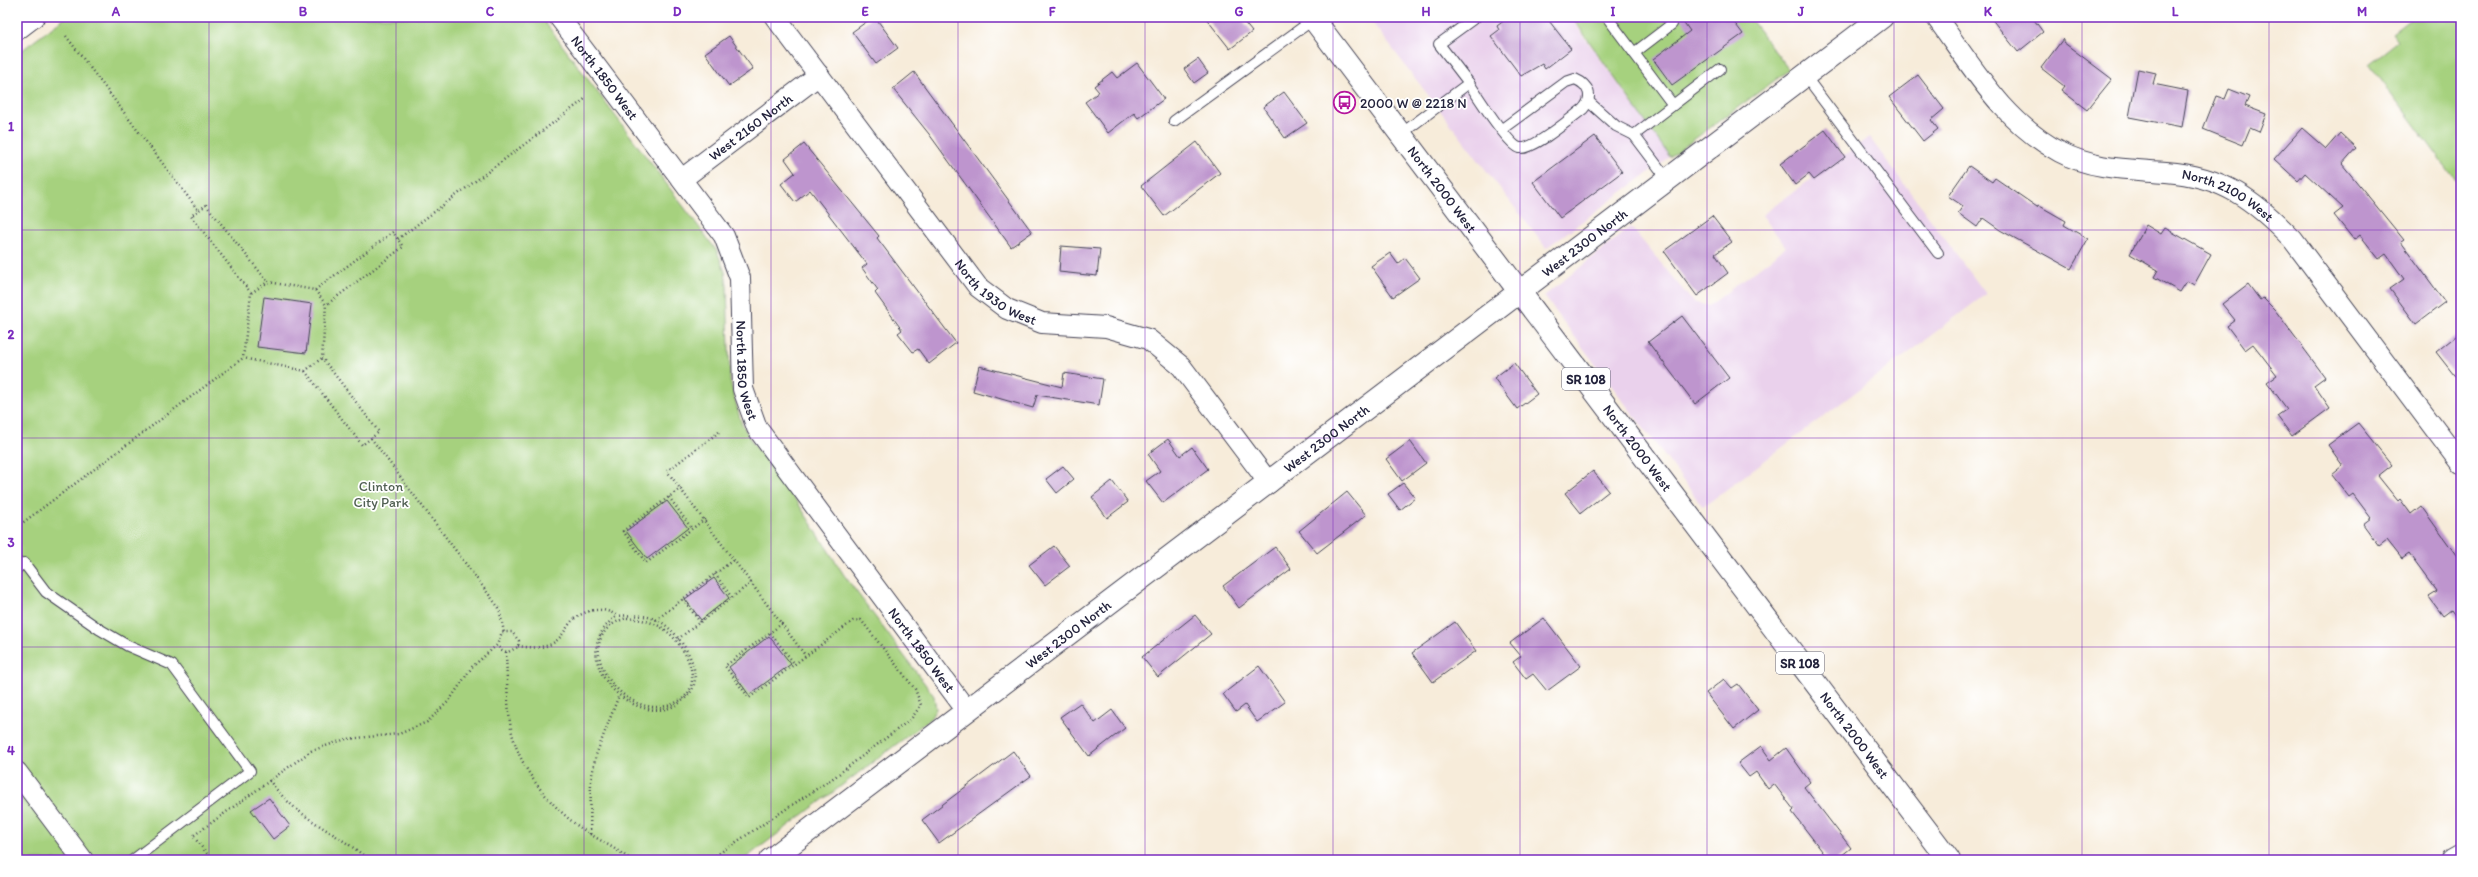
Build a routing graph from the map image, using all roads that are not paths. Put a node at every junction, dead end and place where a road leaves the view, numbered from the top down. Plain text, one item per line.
1 (34, 17) edge
2 (559, 17) edge
3 (776, 17) edge
4 (1476, 17) edge
5 (1607, 17) edge
6 (1667, 17) edge
7 (1882, 17) edge
8 (1936, 17) edge
9 (1313, 18) edge
10 (17, 30) edge
11 (1634, 53) junction
12 (1720, 69) dead end
13 (819, 75) junction
14 (1805, 76) junction
15 (1469, 83) junction
16 (1589, 102) junction
17 (1673, 105) junction
18 (1174, 121) dead end
19 (1502, 129) junction
20 (1401, 134) junction
21 (1634, 135) junction
22 (682, 179) junction
23 (1668, 180) junction
24 (1938, 253) dead end
25 (1521, 292) junction
26 (2461, 464) edge
27 (1269, 482) junction
28 (17, 568) edge
29 (967, 711) junction
30 (17, 772) edge
31 (2461, 855) edge
32 (83, 860) edge
33 (133, 860) edge
34 (770, 860) edge
35 (1949, 860) edge
36 (2452, 860) edge

1 - 10 street
2 - 22 street, North 1850 West
3 - 13 street, North 1930 West
4 - 15 lane
5 - 11 lane
6 - 11 lane
7 - 14 street, West 2300 North
8 - 26 street, North 2100 West
9 - 18 lane
9 - 20 street, North 2000 West / SR 108
11 - 17 lane
12 - 17 lane
13 - 22 street, West 2160 North
13 - 27 street, North 1930 West
14 - 23 street, West 2300 North
14 - 24 lane
15 - 19 lane
15 - 20 lane
16 - 19 lane
16 - 19 lane
16 - 21 lane
17 - 21 lane
20 - 25 street, North 2000 West / SR 108
21 - 23 lane
22 - 29 street, North 1850 West
23 - 25 street, West 2300 North
25 - 27 street, West 2300 North
25 - 35 street, North 2000 West / SR 108
27 - 29 street, West 2300 North
28 - 33 lane
29 - 34 street, West 2300 North
30 - 32 street
31 - 36 street

